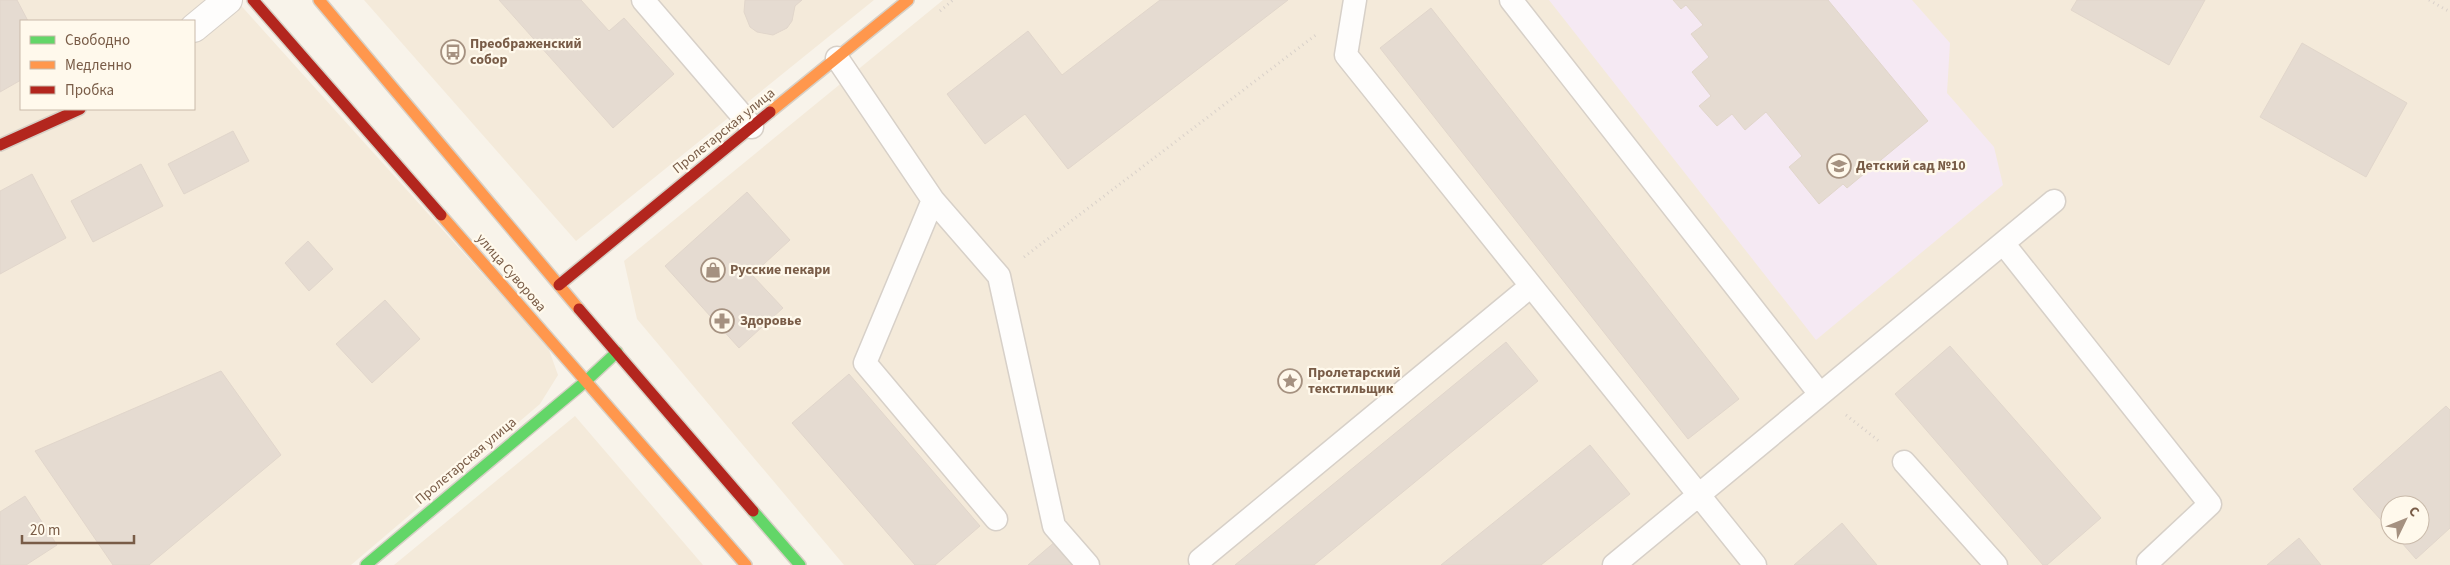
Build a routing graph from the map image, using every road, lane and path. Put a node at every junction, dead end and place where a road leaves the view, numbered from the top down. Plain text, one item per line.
1 (228, 0) edge
2 (253, 0) edge
3 (319, 0) edge
4 (643, 0) edge
5 (908, 0) edge
6 (1511, 0) edge
7 (2429, 0) edge
8 (1354, 3) edge
9 (2450, 12) edge
10 (195, 27) edge
11 (836, 58) junction
12 (78, 110) edge
13 (752, 127) junction
14 (0, 145) edge
15 (933, 200) junction
16 (2054, 201) dead end
17 (2003, 243) junction
18 (999, 276) junction
19 (559, 285) junction
20 (1531, 286) junction
21 (617, 352) junction
22 (586, 381) junction
23 (1820, 394) junction
24 (1904, 462) joint
25 (1698, 496) junction
26 (996, 519) dead end
27 (1200, 560) dead end
28 (2148, 562) dead end
29 (366, 565) edge
30 (746, 565) edge
31 (800, 565) edge
32 (1088, 565) edge
33 (1614, 565) edge
34 (1755, 565) edge
35 (1996, 565) edge

1 - 10 street
2 - 22 main road, улица Суворова
3 - 19 main road, улица Суворова
4 - 13 lane
5 - 11 main road, Пролетарская улица
6 - 23 lane
7 - 9 path
8 - 18 path
8 - 20 lane
11 - 13 main road, Пролетарская улица
11 - 15 lane
12 - 14 main road
13 - 19 main road, Пролетарская улица
15 - 18 lane
15 - 26 lane
16 - 17 lane
17 - 23 lane
17 - 28 lane
18 - 32 lane
19 - 21 main road, улица Суворова
20 - 25 lane
20 - 27 lane
21 - 22 main road, Пролетарская улица
21 - 31 main road, улица Суворова
22 - 29 main road, Пролетарская улица
22 - 30 main road, улица Суворова
23 - 24 path
23 - 25 lane
24 - 35 lane
25 - 33 lane
25 - 34 lane

